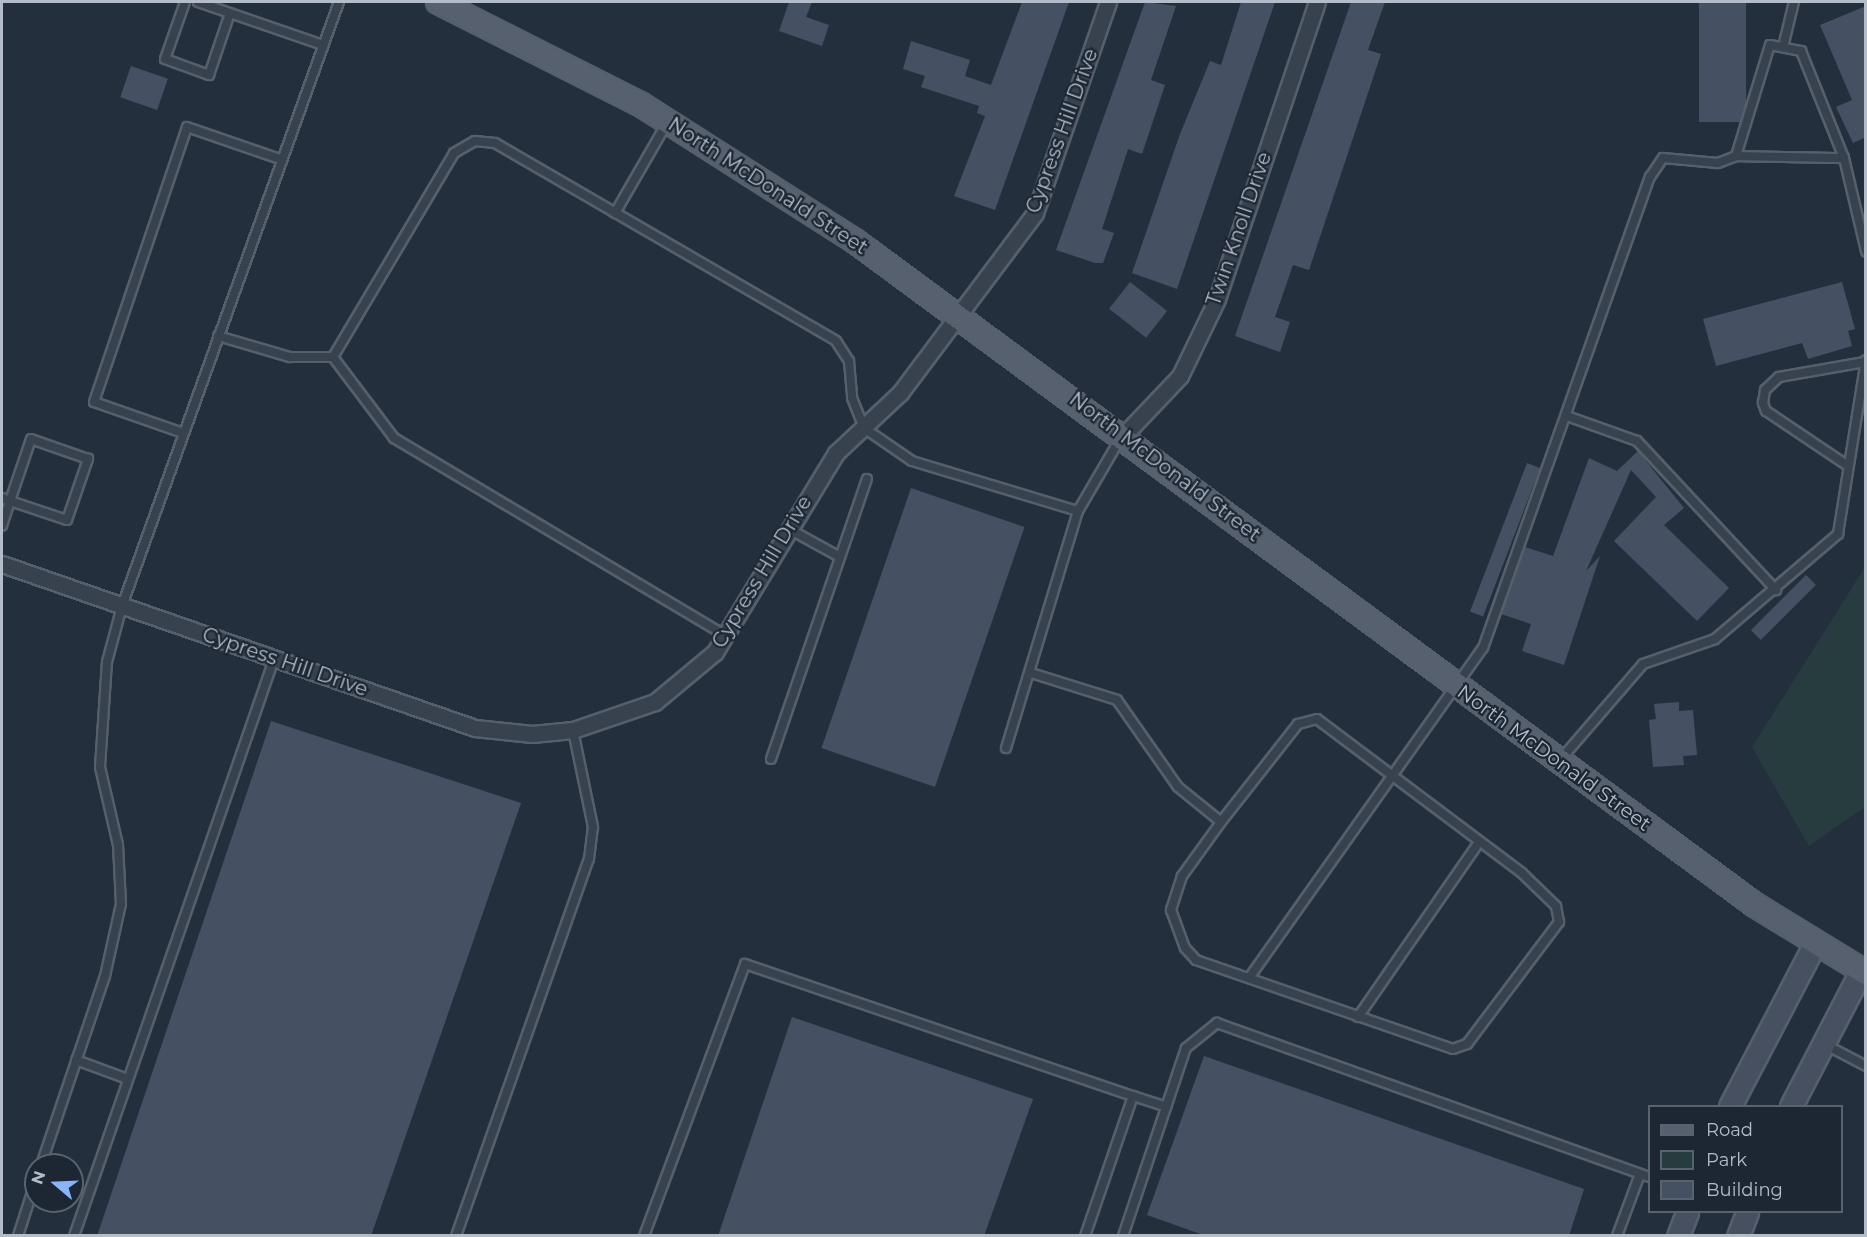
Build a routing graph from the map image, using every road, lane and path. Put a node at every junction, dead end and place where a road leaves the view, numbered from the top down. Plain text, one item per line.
1 (185, 2) edge
2 (198, 2) edge
3 (339, 2) edge
4 (438, 2) edge
5 (1108, 2) edge
6 (1317, 2) edge
7 (1794, 2) edge
8 (230, 13) junction
9 (320, 44) junction
10 (1783, 47) junction
11 (669, 121) junction
12 (1736, 156) junction
13 (1844, 158) junction
14 (280, 159) junction
15 (615, 213) junction
16 (1866, 251) edge
17 (957, 316) junction
18 (218, 336) junction
19 (333, 357) junction
20 (1865, 361) edge
21 (1566, 416) junction
22 (864, 428) junction
23 (183, 433) junction
24 (1123, 435) junction
25 (1848, 466) junction
26 (867, 478) dead end
27 (6, 499) edge
28 (1078, 511) junction
29 (2, 526) edge
30 (788, 529) junction
31 (840, 557) junction
32 (2, 564) edge
33 (1776, 590) junction
34 (122, 606) junction
35 (727, 636) junction
36 (274, 659) junction
37 (1031, 672) junction
38 (1456, 687) junction
39 (573, 730) junction
40 (1006, 748) dead end
41 (771, 759) dead end
42 (1560, 760) junction
43 (1391, 778) junction
44 (1221, 822) junction
45 (1479, 842) junction
46 (1814, 945) junction
47 (1863, 972) edge
48 (1249, 978) junction
49 (1358, 1017) junction
50 (1823, 1043) junction
51 (76, 1060) junction
52 (1866, 1066) edge
53 (128, 1079) junction
54 (1133, 1096) junction
55 (1731, 1105) edge
56 (1792, 1105) edge
57 (1166, 1107) junction
58 (45, 1153) edge
59 (1640, 1174) junction
60 (1648, 1176) edge
61 (25, 1213) edge
62 (1687, 1213) edge
63 (1747, 1213) edge
64 (18, 1236) edge
65 (74, 1236) edge
66 (456, 1236) edge
67 (645, 1236) edge
68 (1085, 1236) edge
69 (1123, 1236) edge
70 (1617, 1236) edge
71 (1678, 1236) edge
72 (1738, 1236) edge

1 - 8 lane
2 - 8 lane
3 - 9 lane
4 - 11 main road, North McDonald Street
5 - 17 street, Cypress Hill Drive
6 - 24 street, Twin Knoll Drive
7 - 10 lane
8 - 9 lane
9 - 14 lane
10 - 12 lane
10 - 13 lane
11 - 15 lane
11 - 17 main road, North McDonald Street
12 - 13 lane
12 - 21 lane
13 - 16 lane
14 - 18 lane
14 - 23 lane
15 - 19 lane
15 - 22 lane
17 - 22 street, Cypress Hill Drive
17 - 24 main road, North McDonald Street
18 - 19 lane
18 - 23 lane
19 - 35 lane
20 - 25 lane
20 - 25 lane
21 - 33 lane
21 - 38 lane
22 - 28 lane
22 - 30 street, Cypress Hill Drive
23 - 34 lane
24 - 28 lane
24 - 38 main road, North McDonald Street
25 - 33 lane
26 - 31 lane
27 - 27 lane
27 - 29 lane
28 - 37 lane
30 - 31 lane
30 - 35 street, Cypress Hill Drive
31 - 41 lane
32 - 34 street, Cypress Hill Drive
33 - 42 lane
34 - 36 street, Cypress Hill Drive
34 - 51 lane
35 - 39 street, Cypress Hill Drive
36 - 39 street, Cypress Hill Drive
36 - 53 lane
37 - 40 lane
37 - 44 lane
38 - 42 main road, North McDonald Street
38 - 43 lane
39 - 66 lane
42 - 46 main road, North McDonald Street
43 - 44 lane
43 - 45 lane
43 - 48 lane
44 - 48 lane
45 - 49 lane
45 - 49 lane
46 - 47 main road, North McDonald Street
46 - 55 main road
47 - 50 main road
48 - 49 lane
50 - 52 lane
50 - 56 main road
51 - 53 lane
51 - 58 lane
53 - 65 lane
54 - 57 lane
54 - 67 lane
54 - 68 lane
57 - 59 lane
57 - 69 lane
59 - 60 lane
59 - 70 lane
61 - 64 lane
62 - 71 main road
63 - 72 main road

